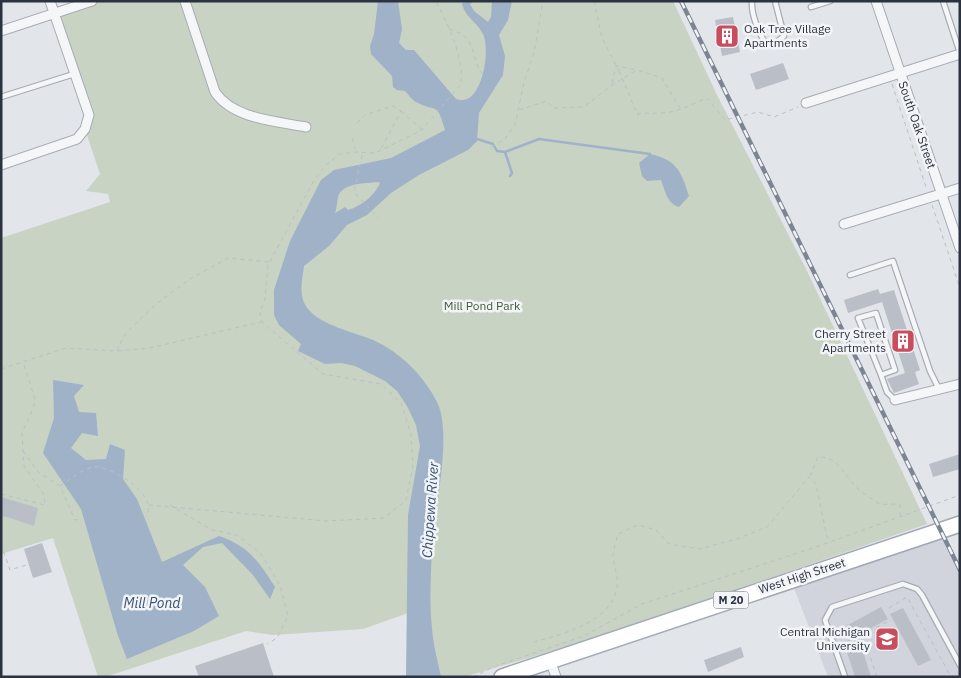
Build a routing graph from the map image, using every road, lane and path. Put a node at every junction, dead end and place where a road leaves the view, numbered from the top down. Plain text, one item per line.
1 (50, 1) edge
2 (92, 1) edge
3 (185, 1) edge
4 (436, 1) edge
5 (543, 1) edge
6 (594, 1) edge
7 (752, 1) edge
8 (775, 1) edge
9 (830, 1) edge
10 (876, 1) edge
11 (942, 1) edge
12 (811, 7) dead end
13 (55, 14) junction
14 (449, 28) junction
15 (1, 31) edge
16 (960, 53) edge
17 (616, 66) junction
18 (637, 70) junction
19 (899, 73) junction
20 (74, 74) junction
21 (483, 74) dead end
22 (889, 76) junction
23 (612, 84) junction
24 (1, 97) edge
25 (806, 104) joint
26 (519, 110) junction
27 (681, 110) junction
28 (401, 111) junction
29 (358, 123) dead end
30 (306, 127) dead end
31 (422, 130) junction
32 (352, 138) dead end
33 (491, 147) dead end
34 (381, 149) junction
35 (356, 152) junction
36 (363, 154) junction
37 (1, 165) edge
38 (960, 188) edge
39 (941, 194) junction
40 (930, 197) junction
41 (378, 218) dead end
42 (844, 224) dead end
43 (960, 248) edge
44 (270, 262) junction
45 (850, 275) dead end
46 (960, 288) edge
47 (262, 322) junction
48 (117, 351) junction
49 (23, 362) junction
50 (1, 369) edge
51 (881, 375) junction
52 (960, 384) edge
53 (939, 389) junction
54 (894, 400) joint
55 (22, 450) junction
56 (810, 477) junction
57 (60, 486) junction
58 (1, 494) edge
59 (960, 494) edge
60 (148, 504) junction
61 (170, 505) junction
62 (4, 516) dead end
63 (900, 516) junction
64 (146, 517) dead end
65 (1, 518) edge
66 (81, 520) dead end
67 (960, 524) edge
68 (829, 543) junction
69 (1, 544) edge
70 (26, 565) dead end
71 (889, 608) dead end
72 (891, 620) dead end
73 (863, 635) junction
74 (534, 642) dead end
75 (267, 644) dead end
76 (835, 647) junction
77 (536, 652) dead end
78 (550, 660) junction
79 (960, 665) edge
80 (502, 677) edge
81 (556, 677) edge
82 (845, 677) edge
83 (877, 677) edge
84 (952, 677) edge

1 - 13 street
2 - 13 street
3 - 30 street
4 - 14 path
5 - 26 path
6 - 17 path
7 - 8 lane
9 - 12 lane
10 - 19 street, South Oak Street
11 - 16 lane
13 - 15 street
13 - 20 street
14 - 21 path
14 - 31 path
16 - 19 street
17 - 18 path
17 - 23 path
17 - 27 path, bridge
18 - 23 path
18 - 27 path
19 - 22 street
19 - 39 street, South Oak Street
20 - 24 lane
20 - 37 street
22 - 25 street
22 - 40 path
23 - 26 path
25 - 27 path
26 - 33 path
28 - 29 path
28 - 31 path
28 - 34 path
31 - 34 path
32 - 35 path
34 - 36 path
35 - 36 path
35 - 44 path
36 - 41 path
38 - 39 street
39 - 40 street
39 - 43 street, South Oak Street
40 - 42 street
40 - 46 path
44 - 47 path
44 - 48 path
45 - 53 lane
47 - 48 path
47 - 61 path
48 - 49 path
49 - 50 path
49 - 55 path
51 - 51 lane
51 - 54 lane
52 - 53 street
53 - 54 street
55 - 57 path
55 - 58 path
56 - 63 path
56 - 68 path
56 - 74 path
57 - 60 path
57 - 66 path
59 - 63 path
60 - 61 path
60 - 64 path
61 - 75 path
62 - 65 path
63 - 68 path
67 - 78 main road, West High Street / M 20
68 - 77 path
69 - 70 path
71 - 84 path
72 - 73 path
73 - 76 path
73 - 83 path
76 - 79 lane
76 - 82 lane
78 - 80 main road, West High Street / M 20
78 - 81 street

